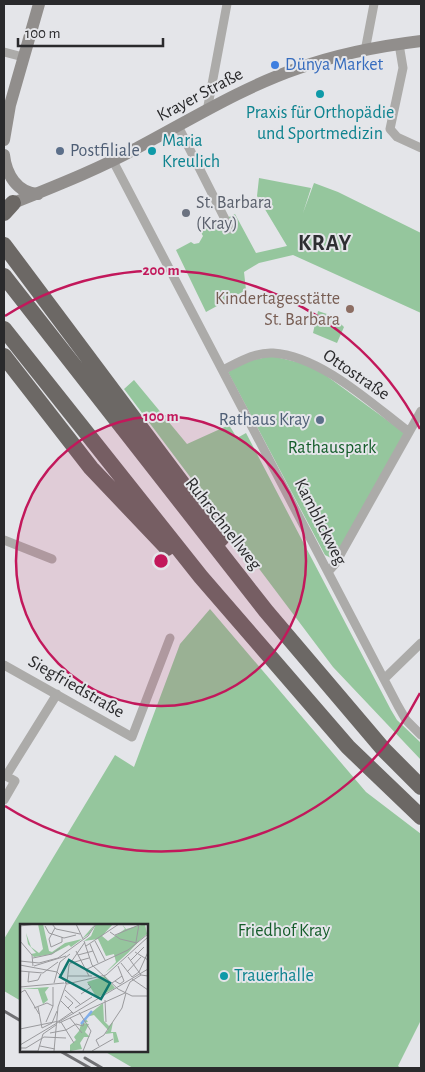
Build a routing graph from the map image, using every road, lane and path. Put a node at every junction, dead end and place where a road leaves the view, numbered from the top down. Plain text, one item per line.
1 (39, 4) edge
2 (227, 4) edge
3 (374, 4) edge
4 (421, 41) edge
5 (400, 44) junction
6 (365, 51) junction
7 (4, 52) edge
8 (23, 57) junction
9 (207, 111) junction
10 (178, 126) junction
11 (4, 140) edge
12 (421, 148) edge
13 (4, 155) edge
14 (113, 161) junction
15 (38, 194) junction
16 (7, 208) edge
17 (230, 229) dead end
18 (4, 238) edge
19 (4, 245) edge
20 (15, 260) junction
21 (4, 276) edge
22 (4, 329) edge
23 (4, 356) edge
24 (223, 370) junction
25 (421, 411) edge
26 (419, 421) edge
27 (409, 432) junction
28 (4, 540) edge
29 (52, 559) dead end
30 (328, 572) junction
31 (202, 577) junction
32 (266, 611) junction
33 (170, 638) dead end
34 (421, 643) edge
35 (4, 665) edge
36 (384, 679) junction
37 (57, 694) junction
38 (421, 735) edge
39 (5, 775) edge
40 (421, 786) edge
41 (4, 800) edge
42 (421, 817) edge

1 - 8 main road
2 - 9 street
3 - 6 street
4 - 5 main road, Krayer Straße
5 - 6 main road, Krayer Straße
5 - 12 street
6 - 9 main road, Krayer Straße
7 - 8 street
8 - 11 main road
9 - 10 main road, Krayer Straße
10 - 14 main road, Krayer Straße
10 - 17 street
13 - 15 main road
14 - 15 main road, Krayer Straße
14 - 24 street, Kamblickweg
15 - 16 main road, Krayer Straße
18 - 20 highway
19 - 20 highway
20 - 32 highway
21 - 32 highway, Ruhrschnellweg
22 - 31 highway
23 - 31 highway
24 - 27 street, Ottostraße
24 - 30 street, Kamblickweg
25 - 26 street
26 - 27 street
27 - 30 street
28 - 29 street
30 - 36 street, Kamblickweg
31 - 42 highway
32 - 40 highway, Ruhrschnellweg
33 - 37 street, Siegfriedstraße
34 - 36 street
35 - 37 street, Siegfriedstraße
36 - 38 street, Kamblickweg
37 - 39 street
39 - 41 street

